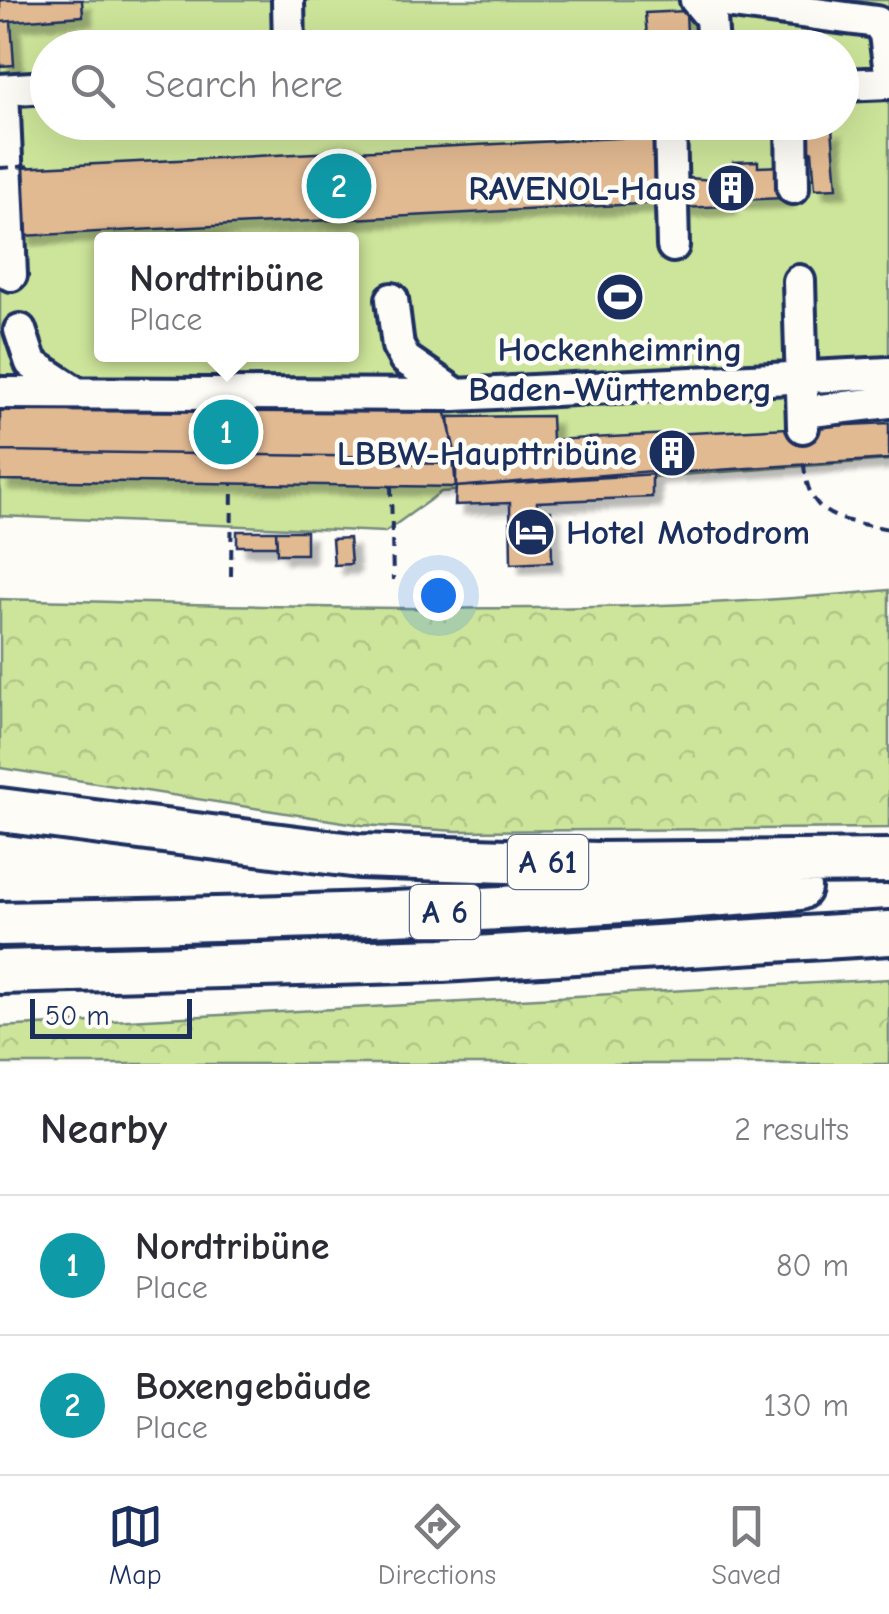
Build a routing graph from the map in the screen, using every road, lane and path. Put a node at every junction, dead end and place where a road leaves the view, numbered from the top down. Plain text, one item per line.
1 (288, 0) edge
2 (698, 2) edge
3 (289, 30) edge
4 (711, 30) edge
5 (889, 65) edge
6 (889, 83) edge
7 (859, 84) edge
8 (30, 89) edge
9 (2, 90) edge
10 (670, 140) edge
11 (792, 140) edge
12 (32, 166) dead end
13 (0, 168) edge
14 (793, 188) dead end
15 (673, 246) dead end
16 (11, 275) dead end
17 (799, 281) dead end
18 (392, 299) dead end
19 (20, 330) dead end
20 (889, 372) edge
21 (802, 378) junction
22 (0, 393) edge
23 (78, 394) junction
24 (456, 395) junction
25 (889, 402) edge
26 (804, 464) dead end
27 (232, 484) dead end
28 (391, 486) dead end
29 (889, 529) edge
30 (231, 576) dead end
31 (392, 580) dead end
32 (0, 810) edge
33 (889, 861) edge
34 (889, 881) edge
35 (0, 924) edge
36 (889, 933) edge
37 (0, 972) edge
38 (50, 973) junction
39 (0, 981) edge

1 - 3 lane
2 - 4 lane
2 - 5 lane
6 - 7 lane
8 - 9 lane
9 - 16 lane
10 - 15 lane
11 - 14 lane
12 - 13 path, bridge
17 - 21 lane
18 - 24 lane
19 - 23 lane
20 - 21 lane
21 - 24 lane
21 - 25 lane
22 - 23 lane
23 - 24 lane
26 - 29 path
27 - 30 path
28 - 31 path
32 - 33 highway, A 61
34 - 35 highway, A 6
36 - 38 highway, A 6
37 - 38 highway, A 6
38 - 39 highway, A 6

